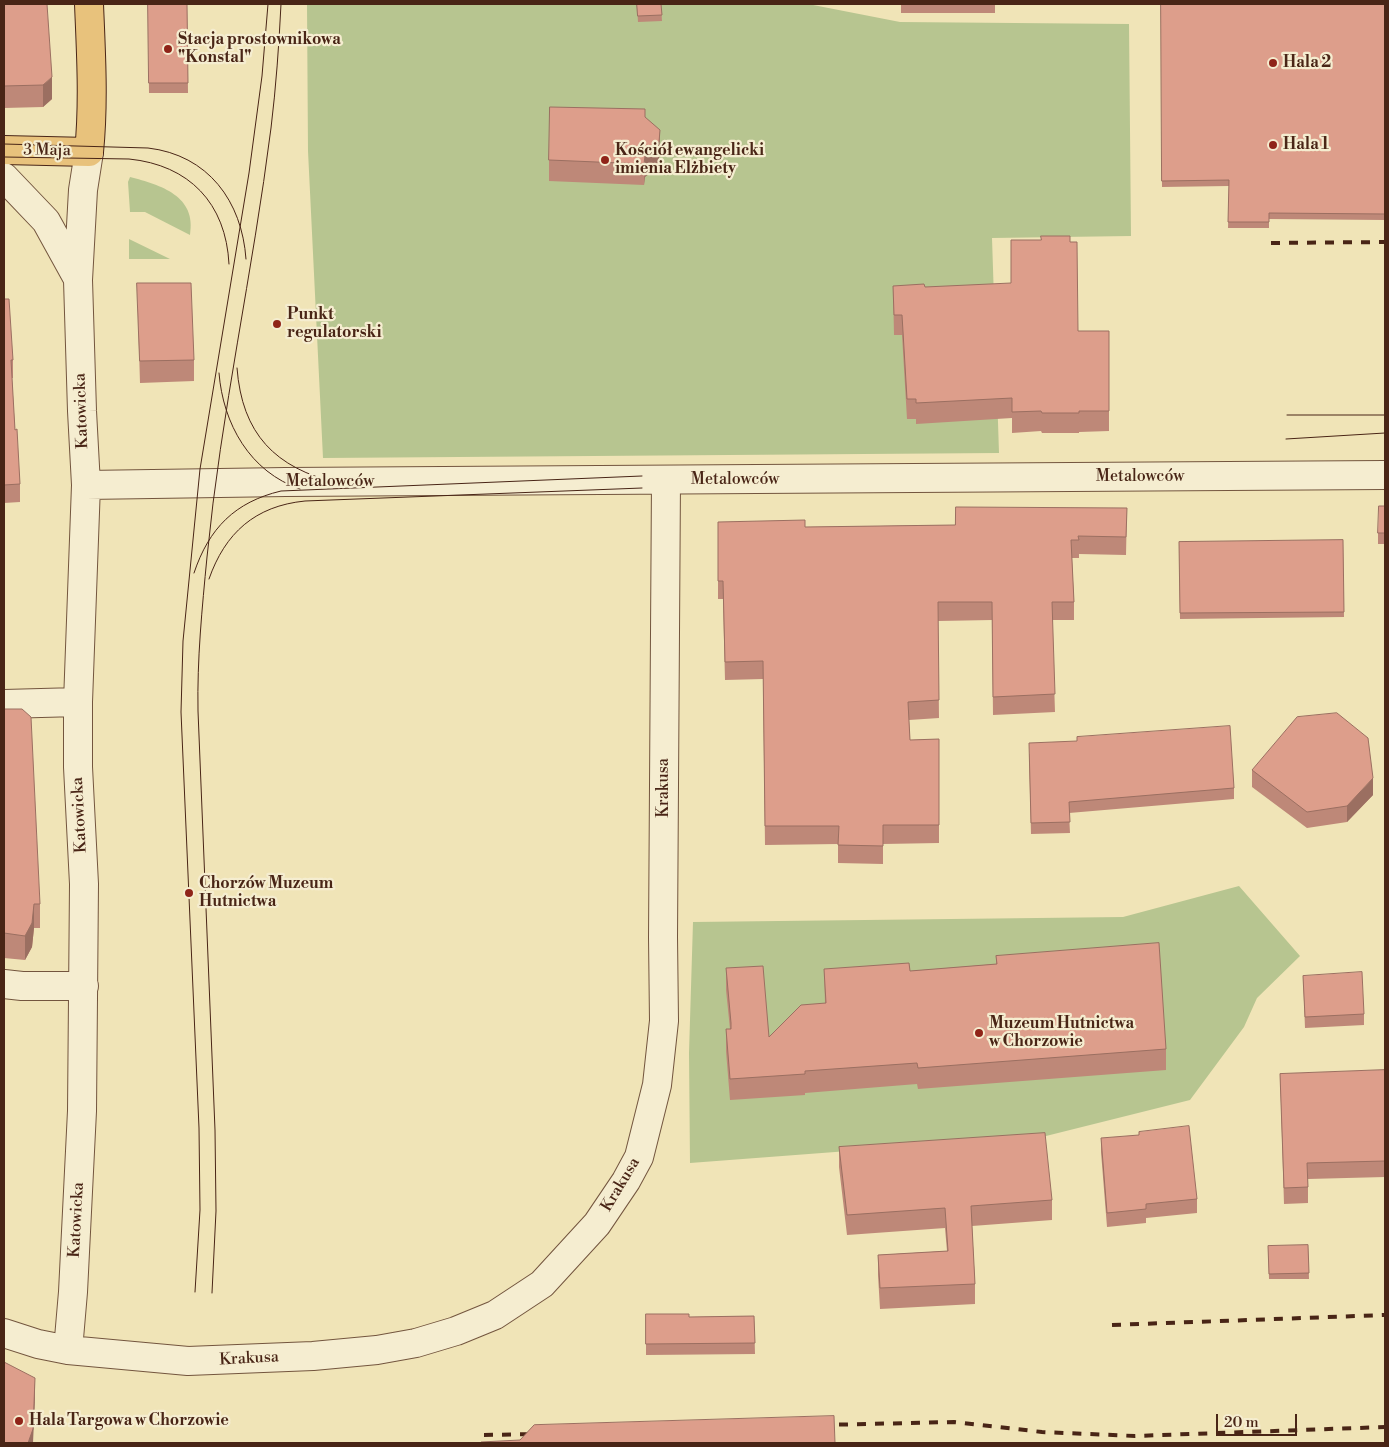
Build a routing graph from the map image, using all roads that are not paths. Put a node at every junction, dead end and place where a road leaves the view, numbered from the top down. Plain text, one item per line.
1 (89, 4) edge
2 (4, 150) edge
3 (89, 152) junction
4 (4, 177) edge
5 (78, 280) junction
6 (1385, 474) edge
7 (666, 480) junction
8 (86, 485) junction
9 (78, 702) junction
10 (4, 704) edge
11 (4, 984) edge
12 (84, 986) junction
13 (4, 1334) edge
14 (68, 1350) junction

1 - 3 main road, Katowicka
2 - 3 main road, 3 Maja
3 - 5 street, Katowicka
4 - 5 street, Katowicka
5 - 8 street, Katowicka
6 - 7 street, Metalowców
7 - 8 street, Metalowców
7 - 14 street, Krakusa
8 - 9 street, Katowicka
9 - 10 street
9 - 12 street, Katowicka
11 - 12 street
12 - 14 street, Katowicka
13 - 14 street, Krakusa

